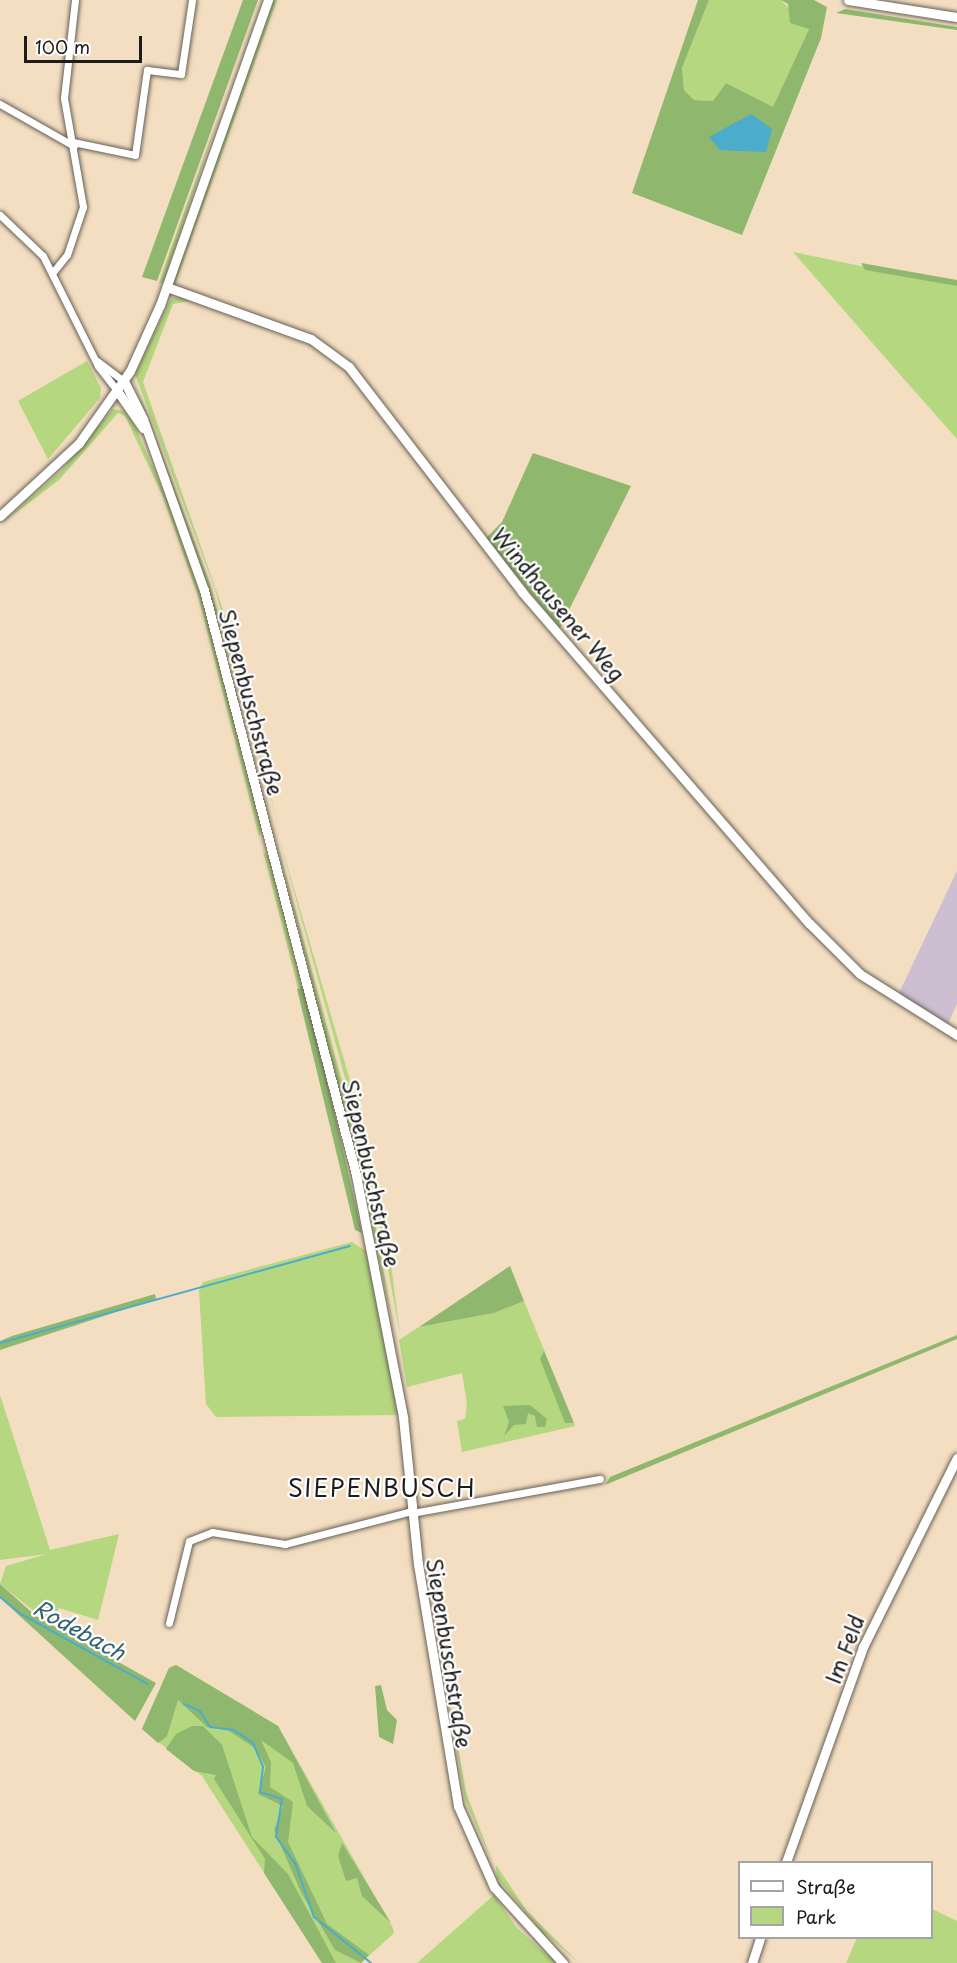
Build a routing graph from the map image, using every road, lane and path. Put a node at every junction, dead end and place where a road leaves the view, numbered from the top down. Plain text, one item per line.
1 (75, 0) edge
2 (192, 0) edge
3 (268, 0) edge
4 (848, 0) edge
5 (957, 17) edge
6 (0, 104) edge
7 (74, 144) junction
8 (0, 214) edge
9 (53, 272) junction
10 (167, 287) junction
11 (98, 361) junction
12 (124, 381) junction
13 (118, 392) junction
14 (143, 428) junction
15 (0, 516) edge
16 (957, 1035) edge
17 (957, 1458) edge
18 (600, 1479) dead end
19 (412, 1512) junction
20 (169, 1623) dead end
21 (787, 1861) edge
22 (760, 1939) edge
23 (563, 1963) edge
24 (752, 1963) edge

1 - 7 street
2 - 7 street
3 - 10 main road
4 - 5 main road
6 - 7 street
7 - 9 street
8 - 9 street
9 - 11 street
10 - 12 main road
10 - 16 main road, Windhausener Weg
11 - 12 street
11 - 13 street
12 - 13 main road
12 - 14 main road, Siepenbuschstraße
13 - 14 main road
13 - 15 main road
14 - 19 main road, Siepenbuschstraße
17 - 21 main road, Im Feld
18 - 19 street
19 - 20 street
19 - 23 main road, Siepenbuschstraße
22 - 24 main road

